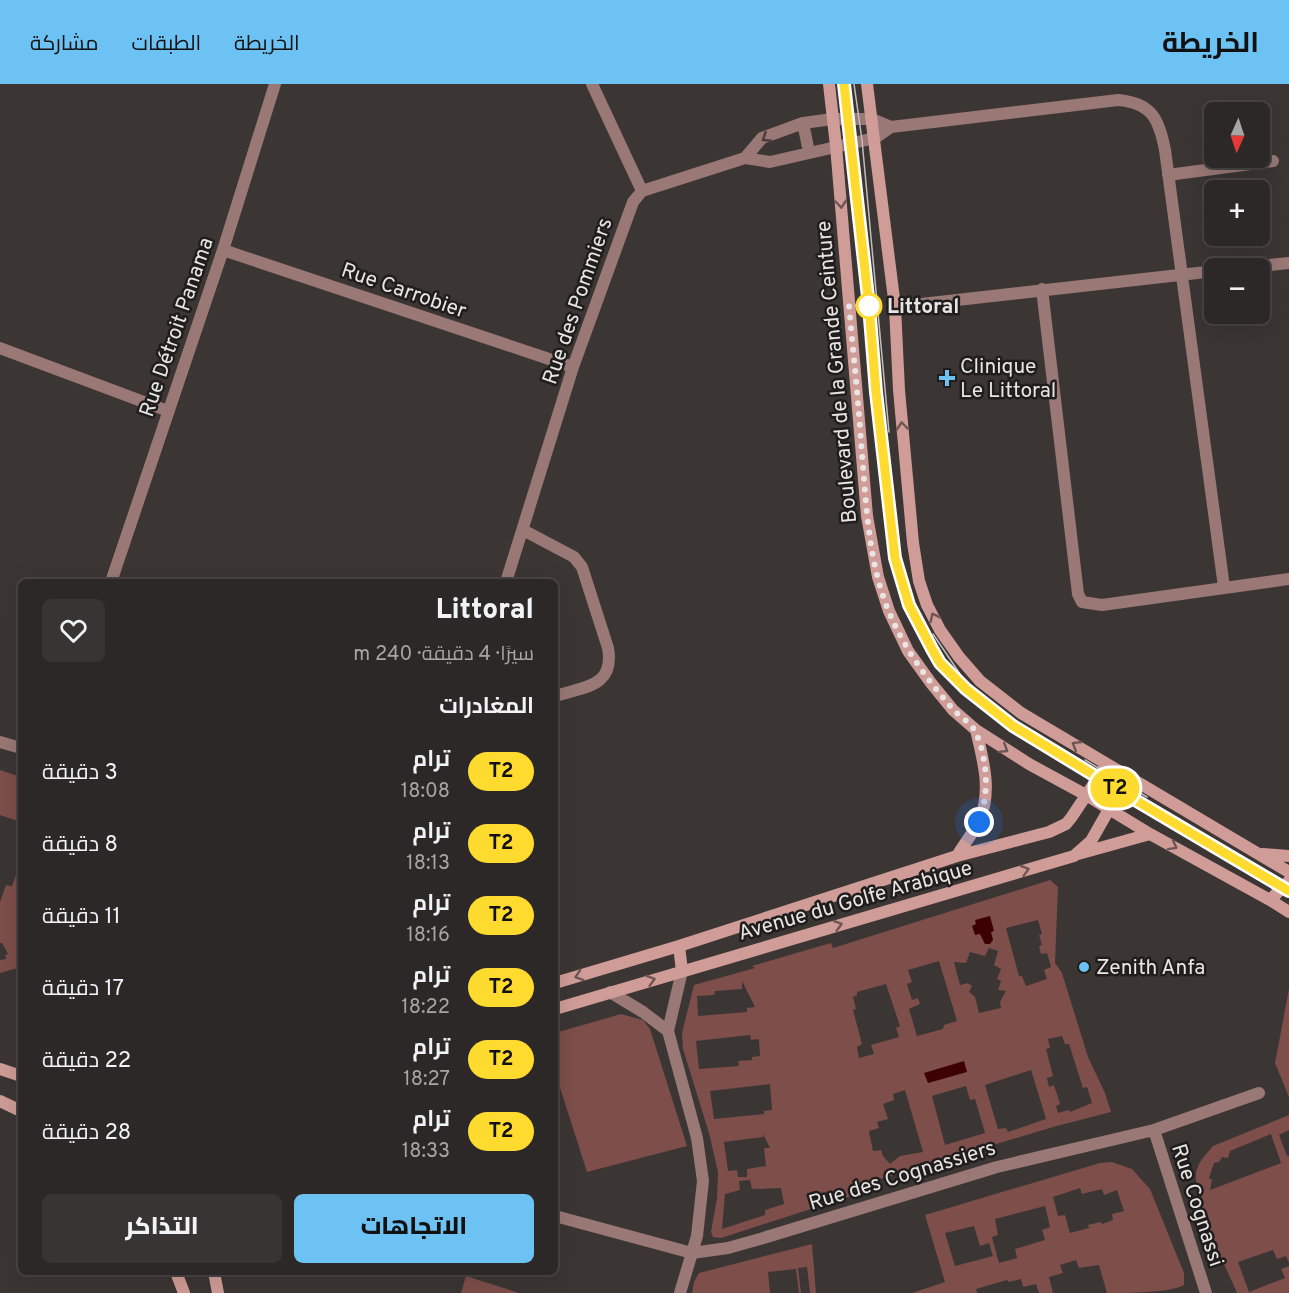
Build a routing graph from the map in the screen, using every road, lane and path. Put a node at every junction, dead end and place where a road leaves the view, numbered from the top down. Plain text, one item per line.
1 (275, 84) edge
2 (592, 84) edge
3 (829, 84) edge
4 (867, 84) edge
5 (872, 119) junction
6 (833, 120) junction
7 (803, 123) junction
8 (891, 127) junction
9 (875, 138) junction
10 (836, 146) junction
11 (809, 152) junction
12 (745, 158) junction
13 (1273, 161) dead end
14 (1168, 176) junction
15 (642, 191) junction
16 (223, 250) junction
17 (1289, 263) edge
18 (1270, 265) edge
19 (1204, 272) edge
20 (1180, 275) junction
21 (1042, 289) junction
22 (895, 307) junction
23 (0, 348) edge
24 (573, 367) junction
25 (168, 411) junction
26 (523, 530) junction
27 (112, 579) edge
28 (507, 579) edge
29 (1289, 579) edge
30 (1224, 587) junction
31 (558, 695) edge
32 (976, 730) junction
33 (0, 742) edge
34 (18, 747) edge
35 (1107, 764) junction
36 (1128, 776) junction
37 (1086, 795) junction
38 (1108, 808) junction
39 (1150, 834) junction
40 (1257, 853) junction
41 (957, 856) junction
42 (1074, 856) junction
43 (1289, 856) edge
44 (1289, 872) edge
45 (1289, 881) edge
46 (1282, 905) edge
47 (679, 946) junction
48 (682, 971) junction
49 (558, 982) edge
50 (610, 992) junction
51 (558, 1008) edge
52 (668, 1031) junction
53 (0, 1069) edge
54 (18, 1075) edge
55 (1259, 1093) dead end
56 (0, 1101) edge
57 (18, 1110) edge
58 (1154, 1130) junction
59 (558, 1217) edge
60 (692, 1253) junction
61 (177, 1275) edge
62 (215, 1275) edge
63 (1203, 1292) edge
64 (184, 1293) edge
65 (218, 1293) edge
66 (680, 1293) edge

1 - 16 street, Rue Détroit Panama
2 - 15 street
3 - 6 main road, Boulevard de la Grande Ceinture
4 - 5 main road
5 - 6 street
5 - 8 street
5 - 9 main road
6 - 7 street
6 - 10 main road, Boulevard de la Grande Ceinture
7 - 11 street
7 -> 12 street
8 - 9 street
8 - 14 street
9 - 10 street
9 - 22 main road
10 - 11 street
10 -> 32 main road, Boulevard de la Grande Ceinture
11 - 12 street
12 - 15 street
13 - 14 street
14 - 20 street
15 - 24 street, Rue des Pommiers
16 - 24 street, Rue Carrobier
16 - 25 street, Rue Détroit Panama
17 - 18 street
19 - 20 street
20 - 21 street
20 - 30 street
21 - 22 street
21 - 30 street
35 -> 22 main road
23 - 25 street
24 - 26 street, Rue des Pommiers
25 - 27 street, Rue Détroit Panama
26 - 28 street, Rue des Pommiers
26 - 31 street
29 - 30 street
32 -> 37 main road, Boulevard de la Grande Ceinture
32 - 41 main road
33 - 34 street
35 - 36 main road
35 - 37 main road, Avenue du Golfe Arabique
36 - 38 main road
36 - 40 main road
37 - 38 main road, Boulevard de la Grande Ceinture
37 - 41 main road, Avenue du Golfe Arabique
38 - 39 main road, Boulevard de la Grande Ceinture
38 - 42 main road
39 - 42 main road, Avenue du Golfe Arabique
39 -> 46 main road, Boulevard de la Grande Ceinture
40 - 43 main road
40 - 44 main road
41 - 47 main road, Avenue du Golfe Arabique
48 -> 42 main road, Avenue du Golfe Arabique
45 - 46 main road
47 - 48 main road
47 -> 49 main road, Avenue du Golfe Arabique
50 -> 48 main road, Avenue du Golfe Arabique
48 - 52 street
50 - 51 main road, Avenue du Golfe Arabique
50 - 52 street
52 - 60 street
53 - 54 main road
55 - 58 street, Rue des Cognassiers
56 - 57 main road
58 - 60 street, Rue des Cognassiers
58 - 63 street, Rue Cognassi
59 - 60 street, Rue des Cognassiers
60 - 66 street
61 - 64 main road
62 - 65 main road

